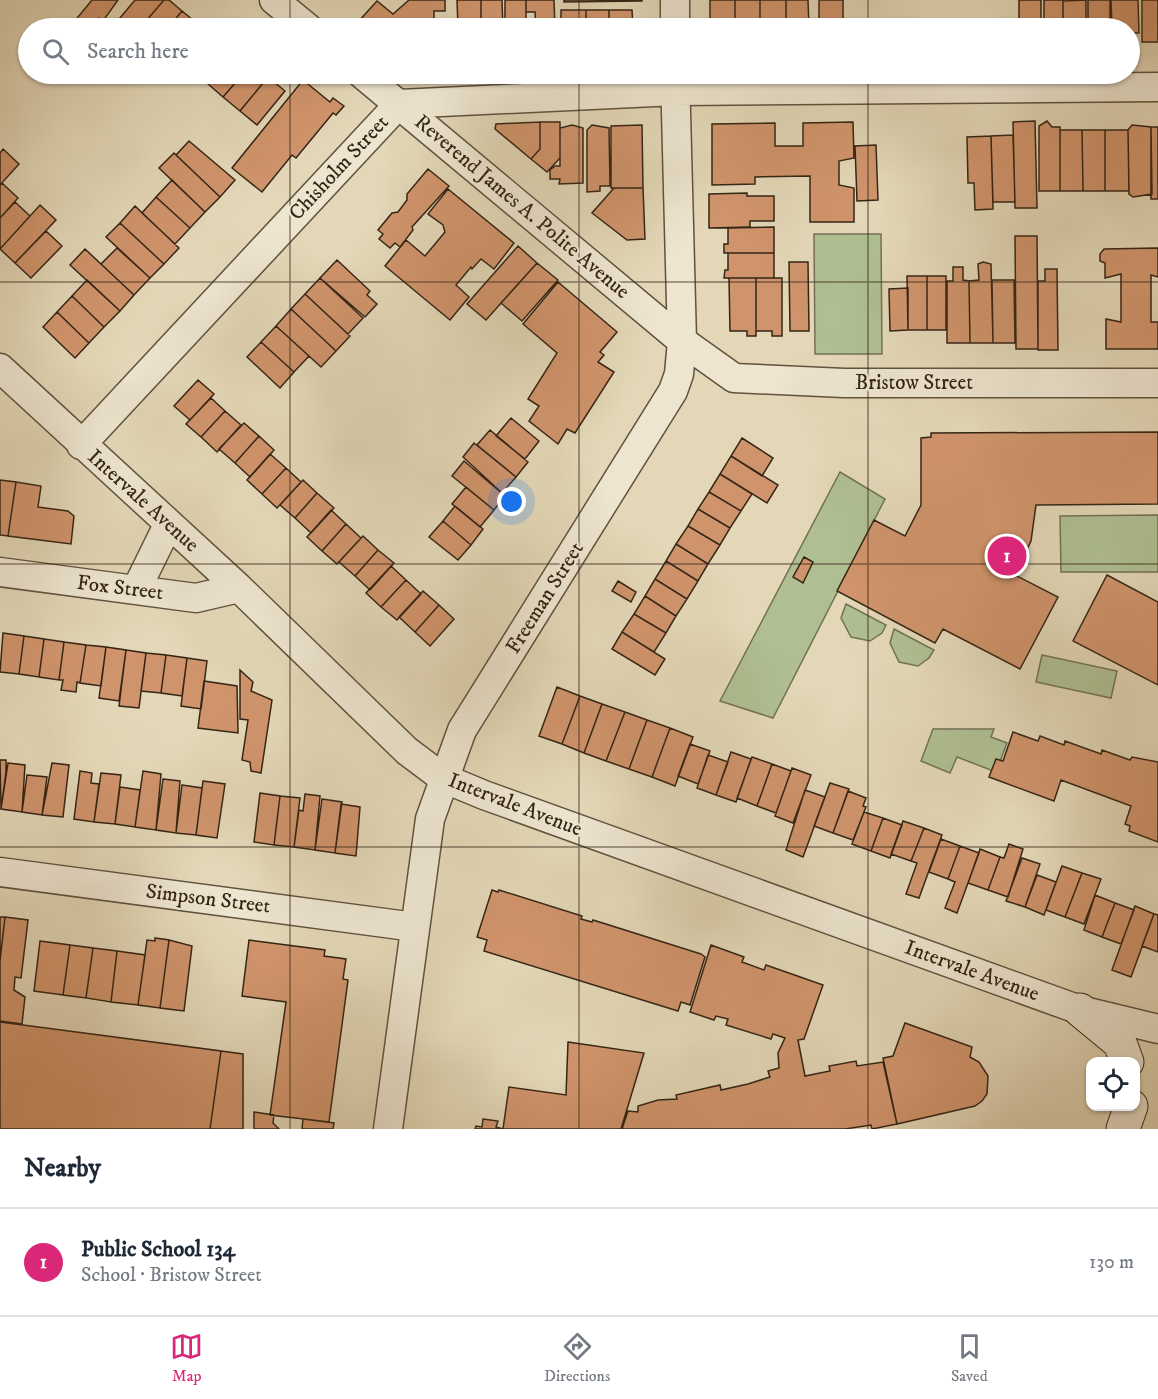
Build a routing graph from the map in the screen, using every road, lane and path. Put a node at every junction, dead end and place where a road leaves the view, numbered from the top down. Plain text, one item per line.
1 (274, 0) edge
2 (675, 0) edge
3 (296, 18) edge
4 (675, 18) edge
5 (374, 84) edge
6 (651, 84) edge
7 (676, 84) edge
8 (869, 84) edge
9 (1158, 87) edge
10 (399, 104) junction
11 (682, 341) junction
12 (0, 368) edge
13 (1158, 383) edge
14 (81, 445) junction
15 (168, 525) junction
16 (0, 572) edge
17 (239, 588) junction
18 (136, 590) junction
19 (443, 778) junction
20 (0, 872) edge
21 (415, 927) junction
22 (1080, 1010) junction
23 (1158, 1029) edge
24 (1125, 1057) edge
25 (1130, 1111) edge
26 (388, 1129) edge
27 (1124, 1129) edge

1 - 3 street
2 - 4 street
5 - 10 street, Reverend James A. Polite Avenue
6 - 10 street, Chisholm Street
7 - 11 street, Freeman Street
8 - 9 street, Chisholm Street
10 - 11 street, Reverend James A. Polite Avenue
10 - 14 street, Chisholm Street
11 - 13 street, Bristow Street
11 - 19 street, Freeman Street
12 - 14 street, Intervale Avenue
14 - 15 street, Intervale Avenue
15 - 17 street, Intervale Avenue
15 - 18 street
16 - 18 street, Fox Street
17 - 18 street, Fox Street
17 - 19 street, Intervale Avenue
19 - 21 street, Freeman Street
19 - 22 street, Intervale Avenue
20 - 21 street, Simpson Street
21 - 26 street, Freeman Street
22 - 23 street, Intervale Avenue
22 - 24 street
25 - 27 street

